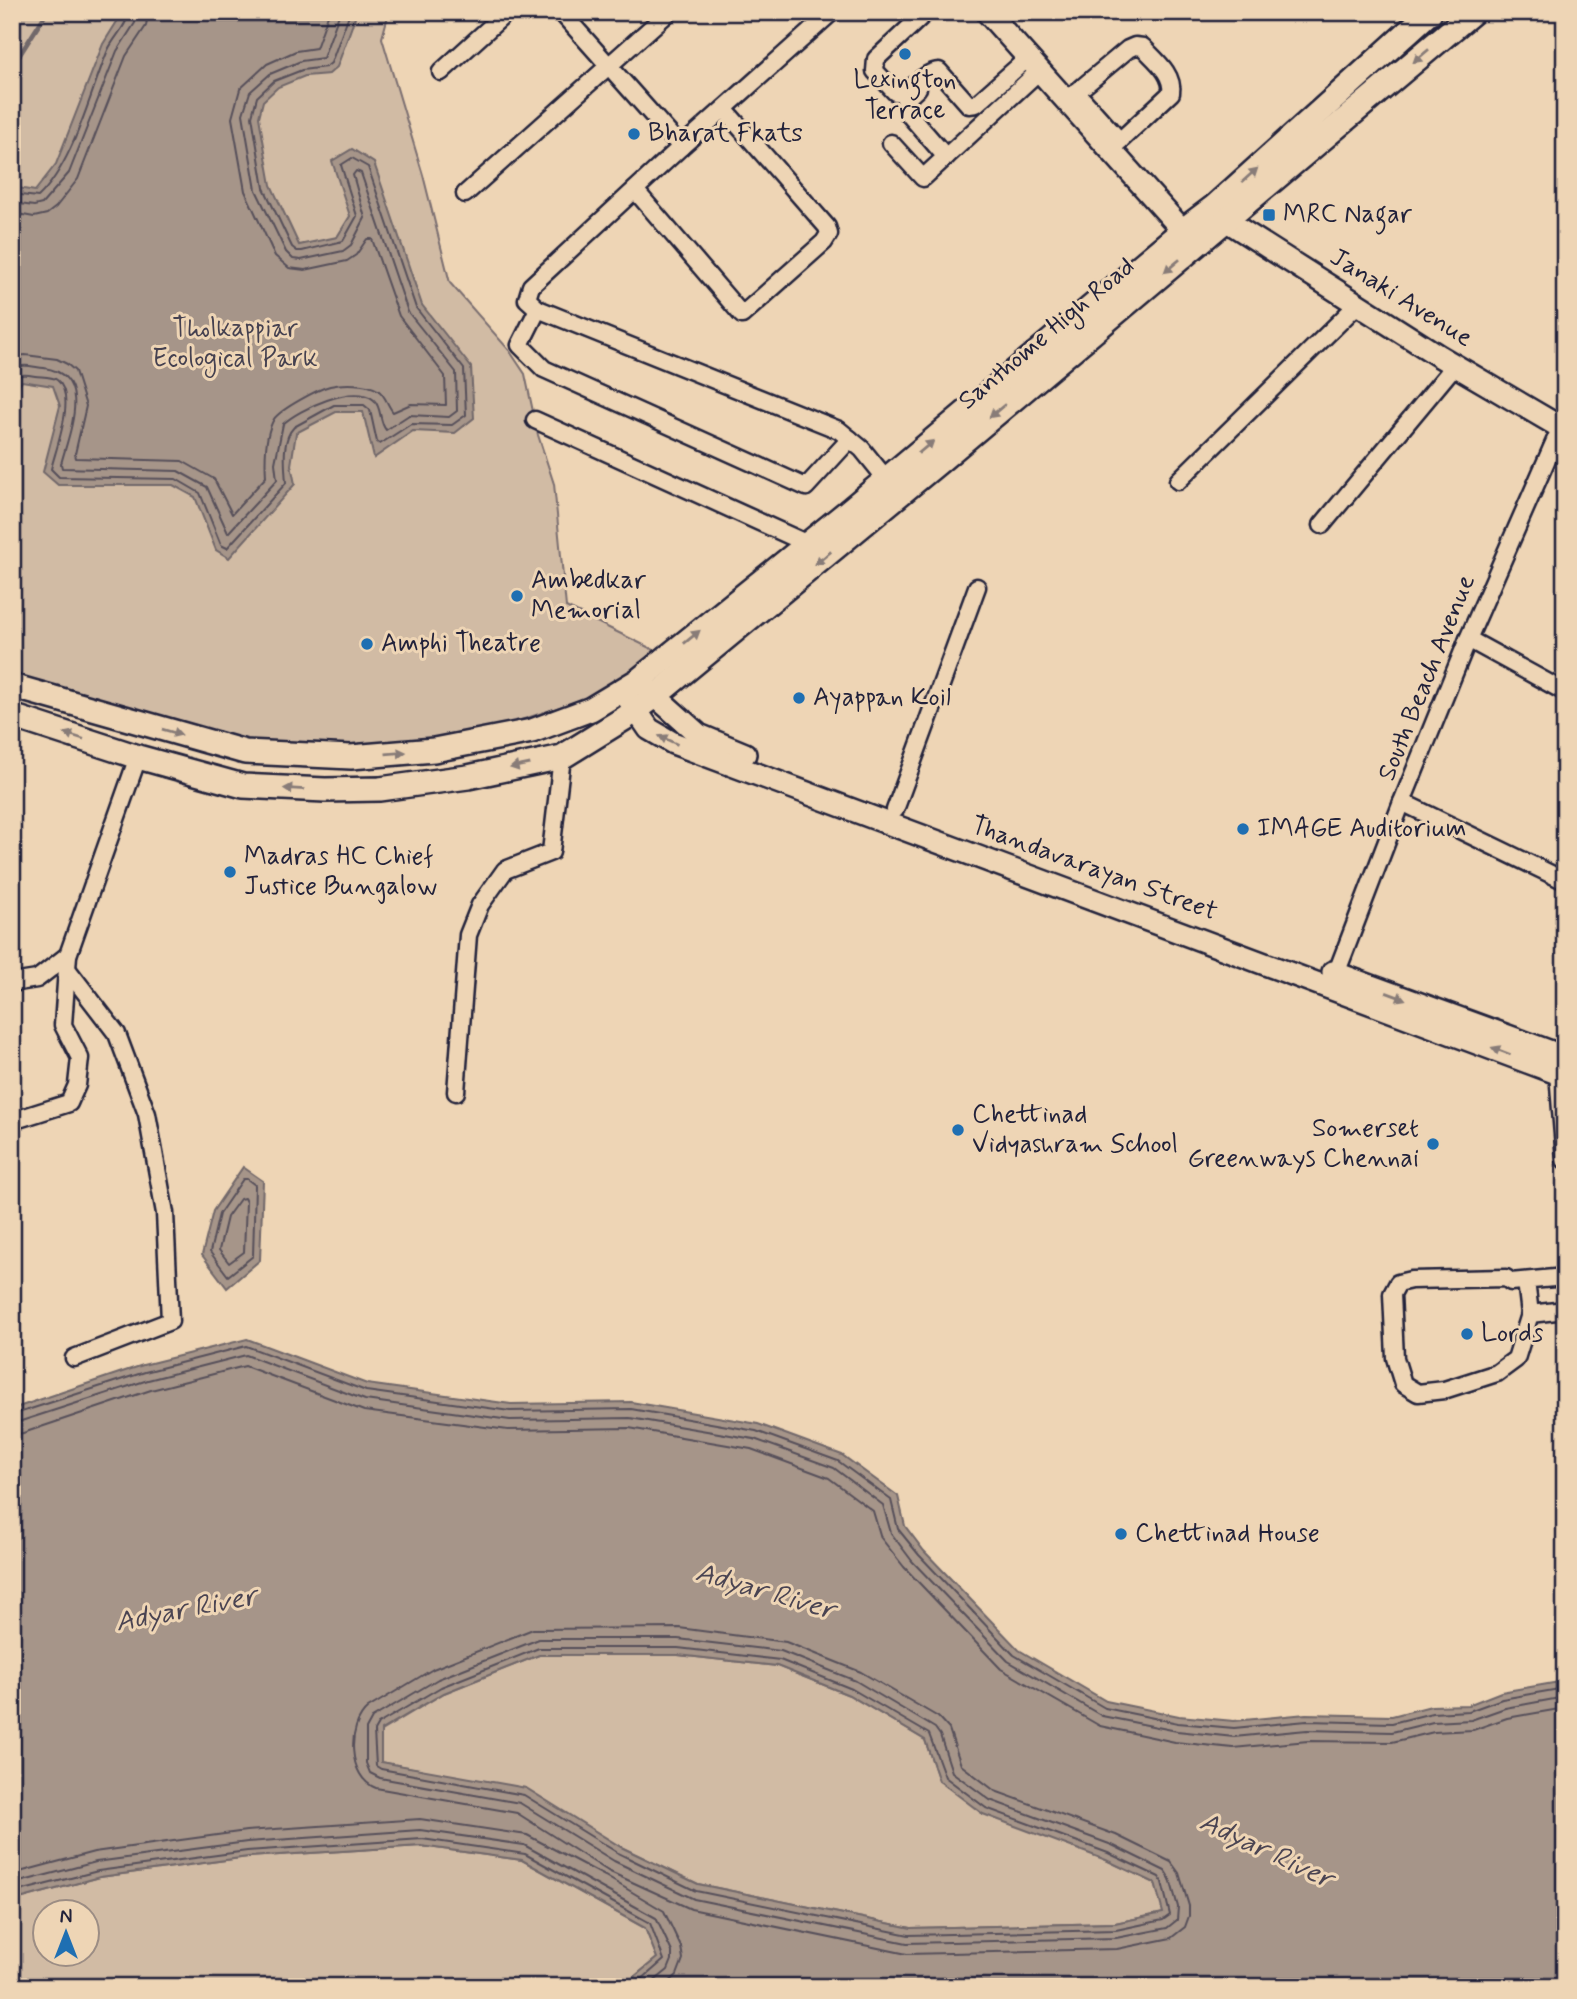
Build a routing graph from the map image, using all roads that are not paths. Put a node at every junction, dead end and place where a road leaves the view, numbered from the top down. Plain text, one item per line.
1 (507, 12) edge
2 (561, 12) edge
3 (669, 12) edge
4 (832, 12) edge
5 (926, 12) edge
6 (987, 12) edge
7 (1430, 12) edge
8 (1473, 12) edge
9 (1034, 64) junction
10 (610, 66) junction
11 (441, 72) dead end
12 (1071, 96) junction
13 (724, 109) junction
14 (978, 128) junction
15 (891, 143) dead end
16 (1115, 146) junction
17 (681, 147) junction
18 (946, 157) junction
19 (635, 190) junction
20 (465, 194) dead end
21 (1220, 214) junction
22 (1189, 238) junction
23 (1357, 305) junction
24 (538, 309) junction
25 (1456, 364) junction
26 (535, 420) dead end
27 (1563, 428) edge
28 (850, 439) junction
29 (887, 480) junction
30 (1178, 481) dead end
31 (1322, 526) dead end
32 (808, 544) junction
33 (977, 587) dead end
34 (1468, 639) junction
35 (12, 686) edge
36 (1565, 692) edge
37 (638, 695) junction
38 (12, 716) edge
39 (138, 757) junction
40 (562, 757) junction
41 (1402, 802) junction
42 (895, 810) junction
43 (1565, 881) edge
44 (1069, 882) junction
45 (67, 962) junction
46 (1338, 982) junction
47 (12, 983) edge
48 (1562, 1065) edge
49 (456, 1092) dead end
50 (1562, 1107) edge
51 (12, 1121) edge
52 (1565, 1160) edge
53 (1565, 1277) edge
54 (1527, 1281) junction
55 (1565, 1310) edge
56 (1530, 1314) junction
57 (74, 1358) dead end

1 - 11 street
2 - 10 street
3 - 10 street
4 - 13 street
5 - 9 street
6 - 9 street
21 -> 7 main road, Santhome High Road
8 -> 21 main road, Santhome High Road
9 - 12 street
9 - 14 street
10 - 17 street
10 - 20 street
12 - 16 street
12 - 16 street
13 - 17 street
13 - 19 street
14 - 18 street
14 - 18 street
15 - 18 street
16 - 22 street
17 - 19 street
19 - 24 street
21 - 22 main road, Santhome High Road
21 - 23 street, Janaki Avenue
29 -> 22 main road, Santhome High Road
22 -> 37 main road, Santhome High Road
23 - 25 street, Janaki Avenue
23 - 30 street
24 - 28 street
24 - 28 street
25 - 27 street, Janaki Avenue
25 - 31 street
26 - 32 street
27 - 34 street, South Beach Avenue
28 - 29 street
29 - 32 main road, Santhome High Road
37 -> 32 main road, Santhome High Road
33 - 42 street
34 - 36 street
34 - 41 street, South Beach Avenue
35 -> 37 main road
37 - 40 main road
37 - 42 street, Thandavarayan Street
44 -> 37 street, Thandavarayan Street
39 -> 38 main road
40 -> 39 main road
39 - 45 street
40 - 49 street
41 - 43 street
41 - 46 street, South Beach Avenue
42 - 44 street, Thandavarayan Street
44 - 46 street, Thandavarayan Street
45 - 47 street
45 - 51 street
45 - 57 street
46 - 48 street, Thandavarayan Street
48 - 50 street
50 - 52 street
53 - 54 street
54 - 56 street
54 - 56 street
55 - 56 street

